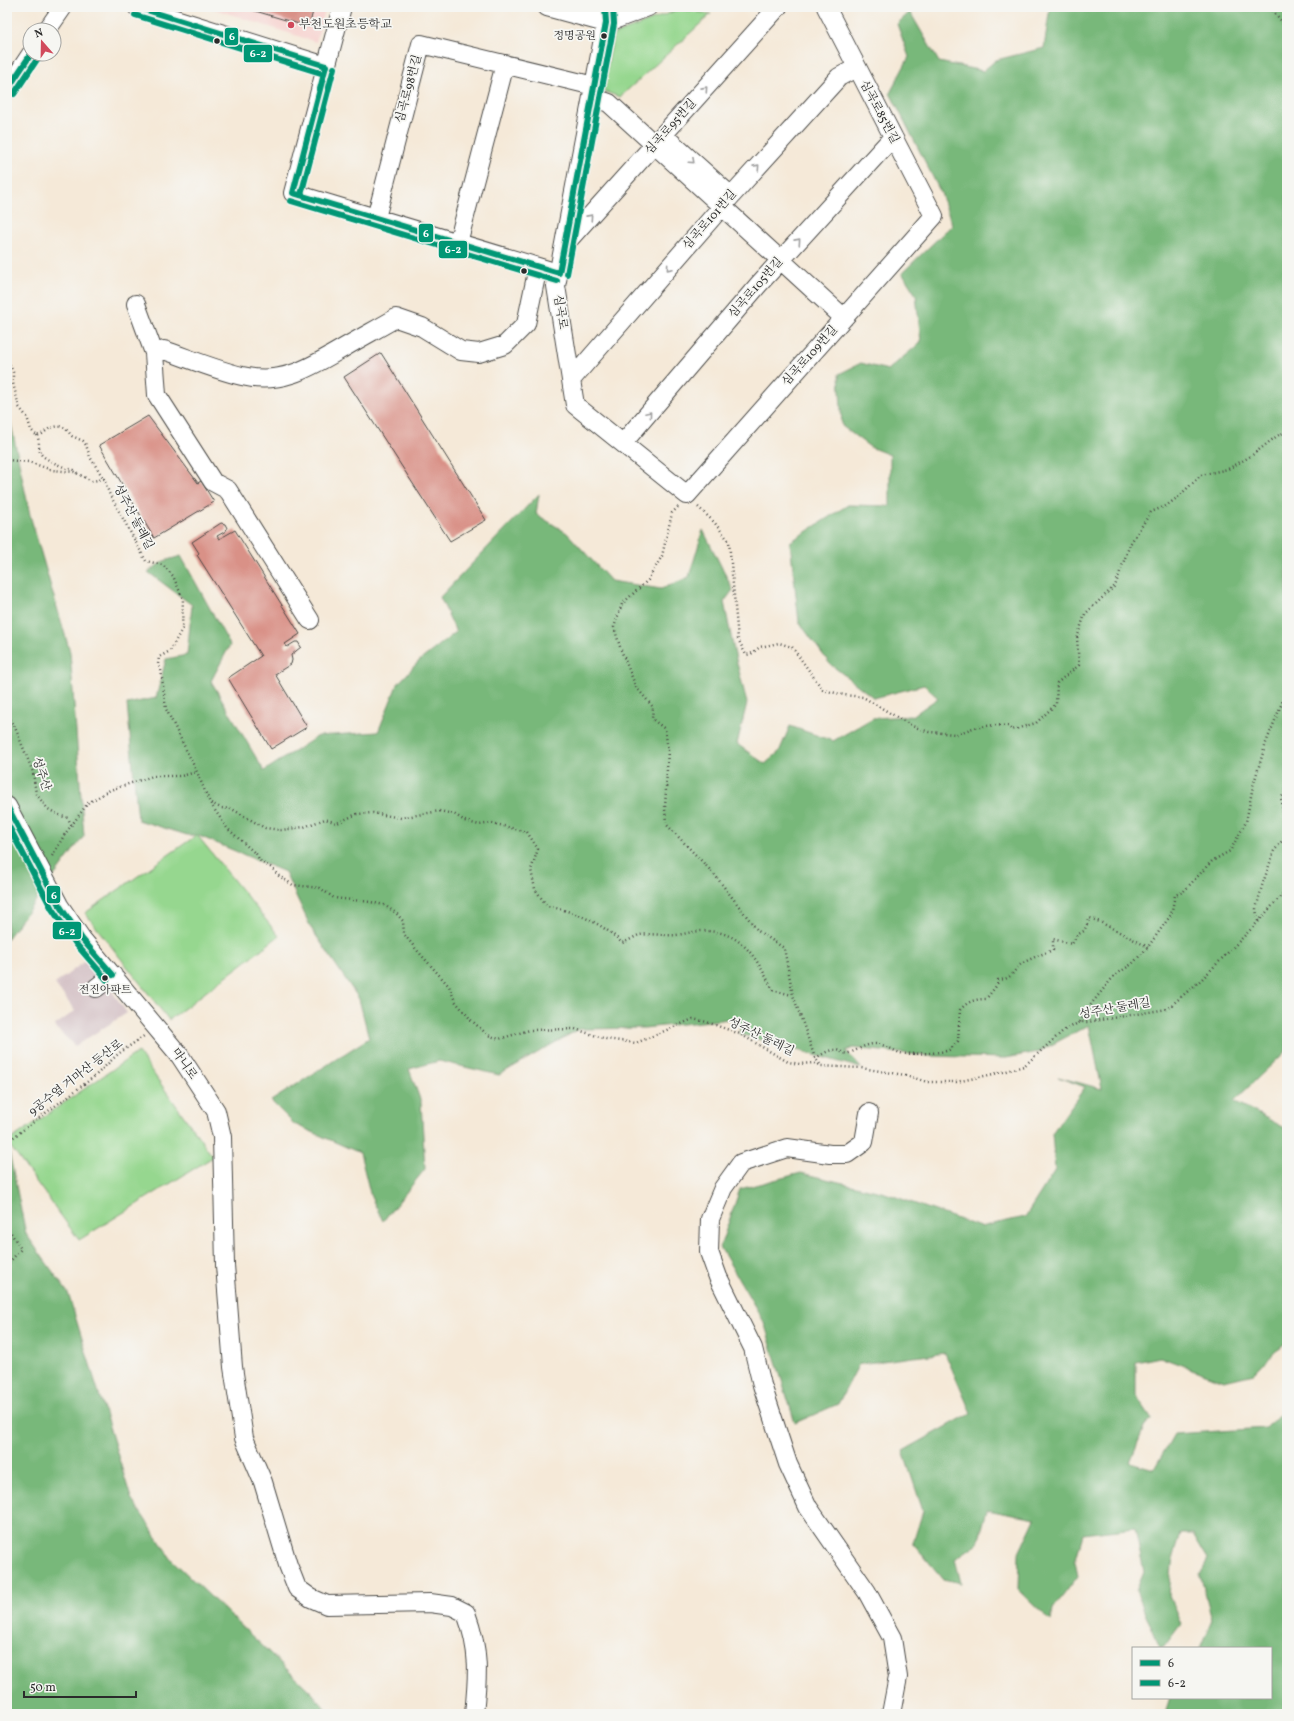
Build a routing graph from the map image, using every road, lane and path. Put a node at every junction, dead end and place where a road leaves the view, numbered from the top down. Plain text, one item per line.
1 (63, 7) edge
2 (137, 7) edge
3 (342, 7) edge
4 (547, 7) edge
5 (648, 7) edge
6 (778, 7) edge
7 (826, 7) edge
8 (1270, 7) edge
9 (605, 15) edge
10 (53, 22) edge
11 (1287, 28) edge
12 (26, 62) edge
13 (504, 64) junction
14 (326, 66) junction
15 (856, 68) junction
16 (7, 90) edge
17 (593, 92) junction
18 (893, 137) junction
19 (659, 140) junction
20 (726, 201) junction
21 (934, 216) joint
22 (376, 218) junction
23 (458, 243) junction
24 (564, 246) junction
25 (781, 260) junction
26 (538, 267) junction
27 (559, 273) junction
28 (136, 304) dead end
29 (844, 318) junction
30 (154, 353) junction
31 (7, 357) edge
32 (572, 380) junction
33 (1287, 431) edge
34 (38, 435) junction
35 (623, 443) junction
36 (7, 460) edge
37 (78, 474) junction
38 (104, 479) junction
39 (687, 495) junction
40 (310, 620) dead end
41 (1287, 690) edge
42 (7, 716) edge
43 (197, 772) junction
44 (1287, 779) edge
45 (210, 803) junction
46 (7, 806) edge
47 (72, 826) junction
48 (42, 873) junction
49 (1287, 889) edge
50 (1258, 922) junction
51 (1148, 947) junction
52 (113, 975) junction
53 (96, 988) dead end
54 (792, 995) junction
55 (1080, 1022) junction
56 (155, 1026) junction
57 (815, 1058) junction
58 (821, 1066) junction
59 (869, 1113) dead end
60 (7, 1142) edge
61 (7, 1233) edge
62 (7, 1276) edge
63 (474, 1714) edge
64 (891, 1714) edge

1 - 10 street
2 - 14 street
3 - 14 street
4 - 9 street
5 - 9 street
19 -> 6 street, 심곡로95번길
7 - 15 street, 심곡로85번길
8 - 11 path
9 - 17 street, 심곡로
12 - 16 street
13 - 17 street, 심곡로98번길
13 - 22 street, 심곡로98번길
13 - 23 street
14 - 22 street
15 - 18 street, 심곡로85번길
20 -> 15 street, 심곡로101번길
17 - 19 street, 심곡로98번길
17 - 24 street, 심곡로
18 - 21 street, 심곡로85번길
25 -> 18 street, 심곡로105번길
19 - 20 street, 심곡로98번길
24 -> 19 street, 심곡로95번길
20 - 25 street, 심곡로98번길
20 -> 32 street, 심곡로101번길
21 - 29 street, 심곡로109번길
22 - 23 street
23 - 26 street
24 - 27 street, 심곡로
25 - 29 street, 심곡로98번길
35 -> 25 street, 심곡로105번길
26 - 27 street
26 - 30 street
27 - 32 street, 심곡로
28 - 30 street
29 - 39 street, 심곡로109번길
30 - 40 street
31 - 34 path
32 - 35 street, 심곡로
33 - 39 path
34 - 37 path
34 - 38 path
35 - 39 street, 심곡로
36 - 37 path, 성주산 둘레길
37 - 38 path, 성주산 둘레길
38 - 43 path, 성주산 둘레길
39 - 54 path
41 - 51 path
42 - 47 path, 성주산
43 - 45 path, 성주산 둘레길
43 - 47 path
44 - 50 path
45 - 54 path
45 - 58 path, 성주산 둘레길
46 - 48 street, 마니로
47 - 48 path
48 - 52 street, 마니로
49 - 50 path, 성주산 둘레길
50 - 55 path, 성주산 둘레길
51 - 55 path
51 - 57 path
52 - 53 street
52 - 56 street, 마니로
54 - 57 path
55 - 58 path, 성주산 둘레길
56 - 60 path, 9공수옆 거마산 등산로
56 - 63 street, 마니로
57 - 58 path
59 - 64 street
61 - 62 path

